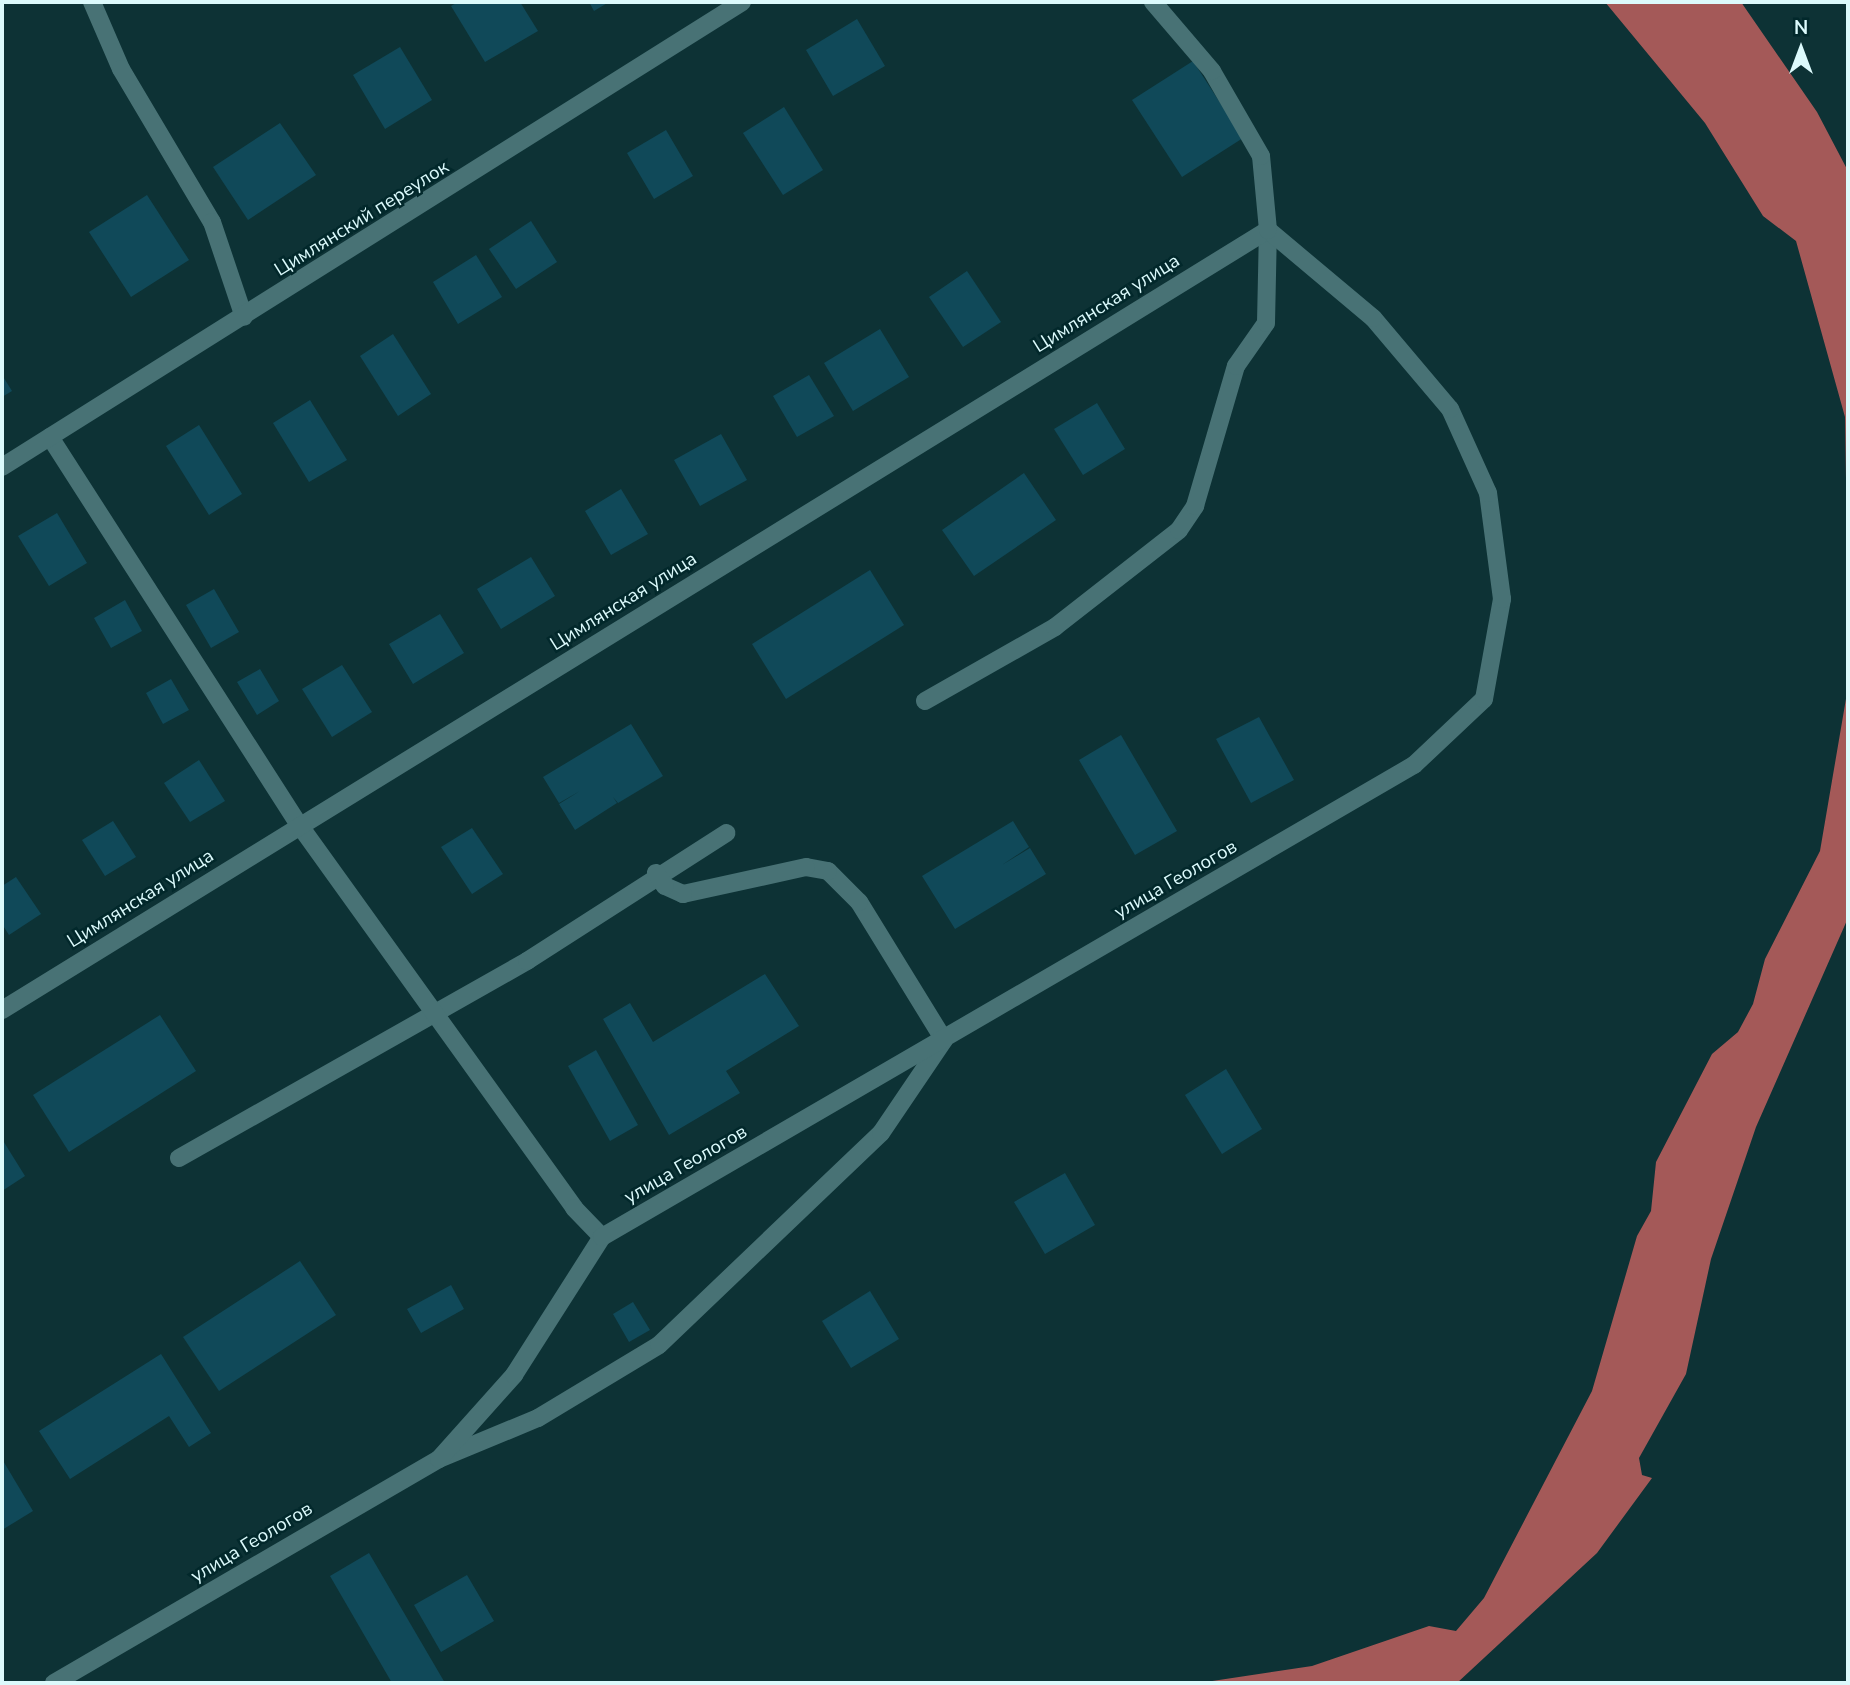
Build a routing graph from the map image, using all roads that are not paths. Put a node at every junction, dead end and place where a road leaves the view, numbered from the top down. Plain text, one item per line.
1 (92, 2) edge
2 (742, 2) edge
3 (1153, 2) edge
4 (1268, 230) junction
5 (244, 317) junction
6 (50, 437) junction
7 (2, 467) edge
8 (925, 701) dead end
9 (300, 826) junction
10 (726, 833) dead end
11 (656, 873) junction
12 (434, 1009) junction
13 (2, 1010) edge
14 (944, 1040) junction
15 (179, 1157) dead end
16 (602, 1237) junction
17 (439, 1459) junction
18 (54, 1683) edge

1 - 5 street
2 - 5 street, Цимлянский переулок
3 - 4 street
4 - 8 street
4 - 9 street, Цимлянская улица
4 - 14 street, улица Геологов
5 - 6 street, Цимлянский переулок
6 - 7 street, Цимлянский переулок
6 - 9 street
9 - 12 street
9 - 13 street, Цимлянская улица
10 - 11 street
11 - 12 street
11 - 14 street
12 - 15 street
12 - 16 street
14 - 16 street, улица Геологов
14 - 17 street
16 - 17 street, улица Геологов
17 - 18 street, улица Геологов

